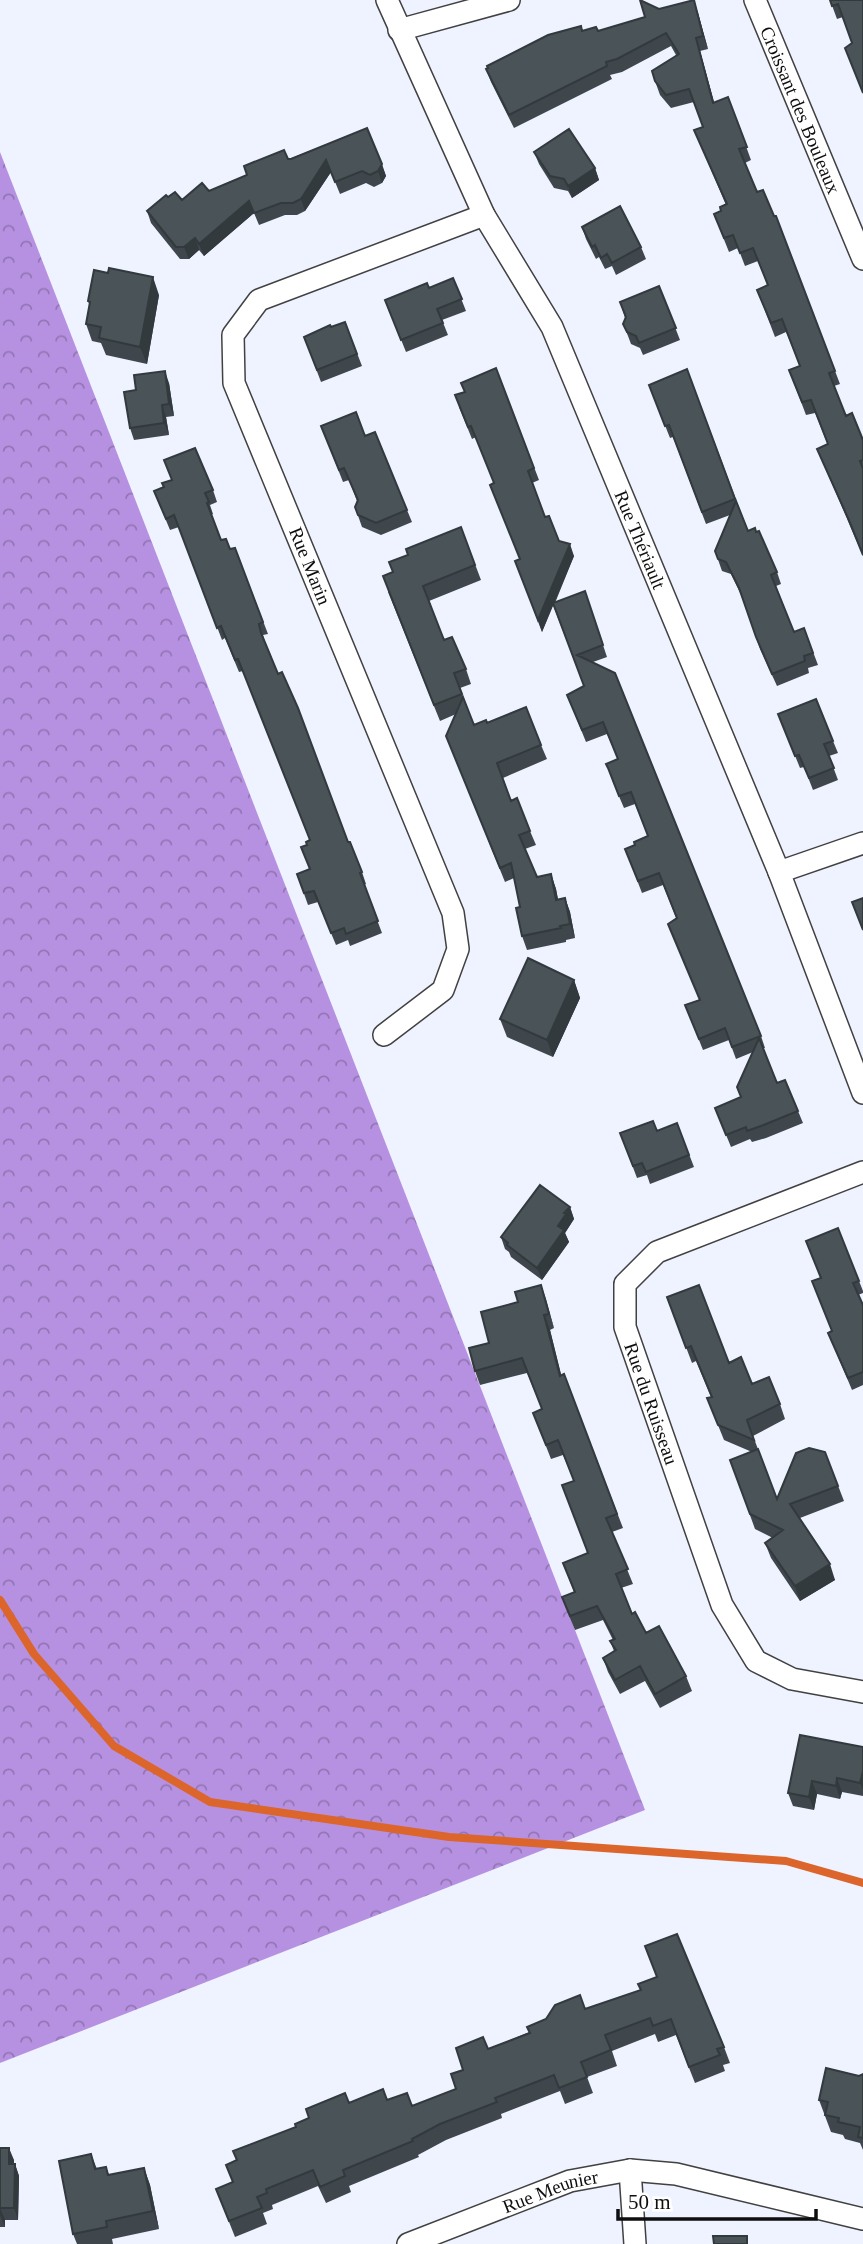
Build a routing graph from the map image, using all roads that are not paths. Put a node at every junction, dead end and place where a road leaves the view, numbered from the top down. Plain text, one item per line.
1 (387, 0) edge
2 (509, 0) edge
3 (755, 0) edge
4 (399, 30) junction
5 (484, 215) junction
6 (863, 259) edge
7 (863, 843) edge
8 (779, 872) junction
9 (384, 1035) dead end
10 (863, 1093) edge
11 (863, 1172) edge
12 (863, 1692) edge
13 (630, 2170) junction
14 (863, 2219) edge
15 (408, 2244) edge
16 (635, 2244) edge

1 - 4 street, Rue Thériault
2 - 4 street
3 - 6 street, Croissant des Bouleaux
4 - 5 street, Rue Thériault
5 - 8 street, Rue Thériault
5 - 9 street, Rue Marin
7 - 8 street
8 - 10 street, Rue Thériault
11 - 12 street, Rue du Ruisseau
13 - 14 street, Rue Meunier
13 - 15 street, Rue Meunier
13 - 16 street

